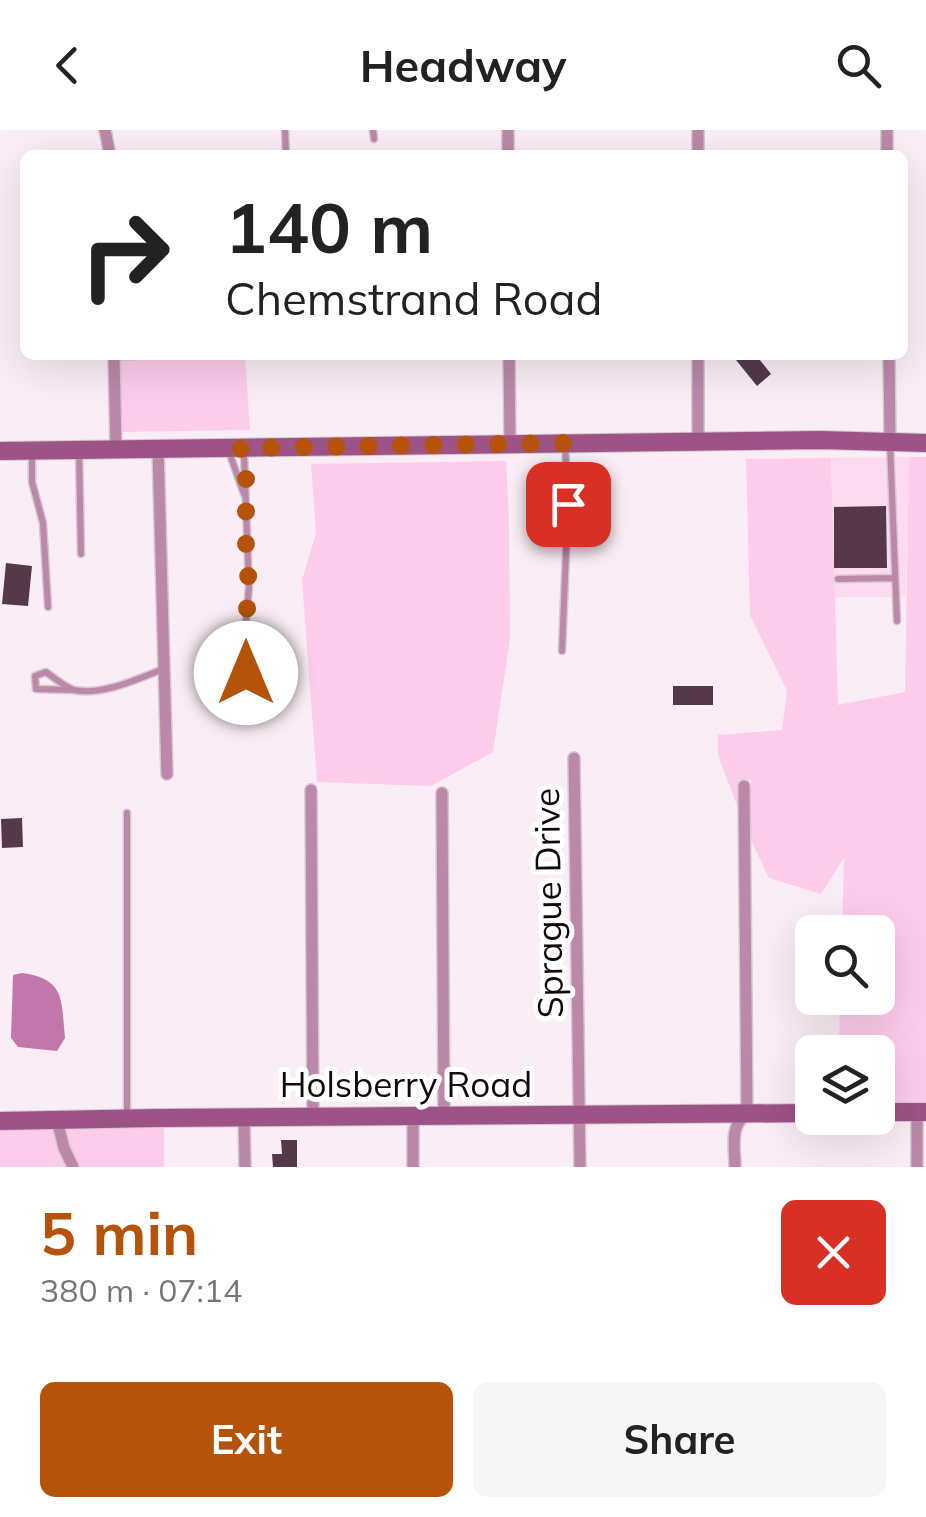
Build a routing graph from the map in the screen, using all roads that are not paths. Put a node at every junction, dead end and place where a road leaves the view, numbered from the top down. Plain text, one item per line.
1 (114, 360) edge
2 (509, 360) edge
3 (698, 360) edge
4 (889, 360) edge
5 (926, 432) edge
6 (890, 438) junction
7 (698, 441) junction
8 (565, 443) junction
9 (926, 443) edge
10 (510, 444) junction
11 (234, 448) junction
12 (79, 450) junction
13 (116, 450) junction
14 (158, 450) junction
15 (0, 451) edge
16 (32, 451) junction
17 (246, 502) junction
18 (80, 554) dead end
19 (895, 578) junction
20 (838, 580) dead end
21 (48, 607) dead end
22 (896, 621) dead end
23 (562, 651) dead end
24 (163, 670) junction
25 (246, 673) dead end
26 (74, 690) junction
27 (574, 758) dead end
28 (167, 774) dead end
29 (744, 786) dead end
30 (311, 790) dead end
31 (442, 793) dead end
32 (127, 813) dead end
33 (895, 1112) edge
34 (921, 1112) edge
35 (795, 1113) edge
36 (747, 1114) junction
37 (580, 1115) junction
38 (413, 1116) junction
39 (444, 1116) junction
40 (244, 1117) junction
41 (313, 1117) junction
42 (127, 1118) junction
43 (57, 1120) junction
44 (0, 1122) edge
45 (73, 1167) edge
46 (244, 1167) edge
47 (413, 1167) edge
48 (580, 1167) edge
49 (735, 1167) edge
50 (917, 1167) edge

1 - 13 street
2 - 10 street
3 - 7 street
4 - 6 street
5 - 6 street
6 - 7 street
6 - 9 street
6 - 19 lane
7 - 8 street
8 - 10 street
8 - 23 lane
10 - 11 street
11 - 14 street
11 - 17 lane
11 - 17 lane
12 - 13 street
12 - 16 street
12 - 18 lane
13 - 14 street
14 - 24 street
15 - 16 street
16 - 21 lane
17 - 25 lane
19 - 20 lane
19 - 22 lane
24 - 26 lane
24 - 28 street
26 - 26 lane
27 - 37 street, Sprague Drive
29 - 36 street
30 - 41 street
31 - 39 street
32 - 42 lane
33 - 34 street
34 - 50 street
35 - 36 street, Holsberry Road
36 - 37 street, Holsberry Road
36 - 49 street
37 - 39 street, Holsberry Road
37 - 48 street, Sprague Drive
38 - 39 street, Holsberry Road
38 - 41 street, Holsberry Road
38 - 47 street
40 - 41 street, Holsberry Road
40 - 42 street, Holsberry Road
40 - 46 street
42 - 43 street, Holsberry Road
43 - 44 street, Holsberry Road
43 - 45 street

